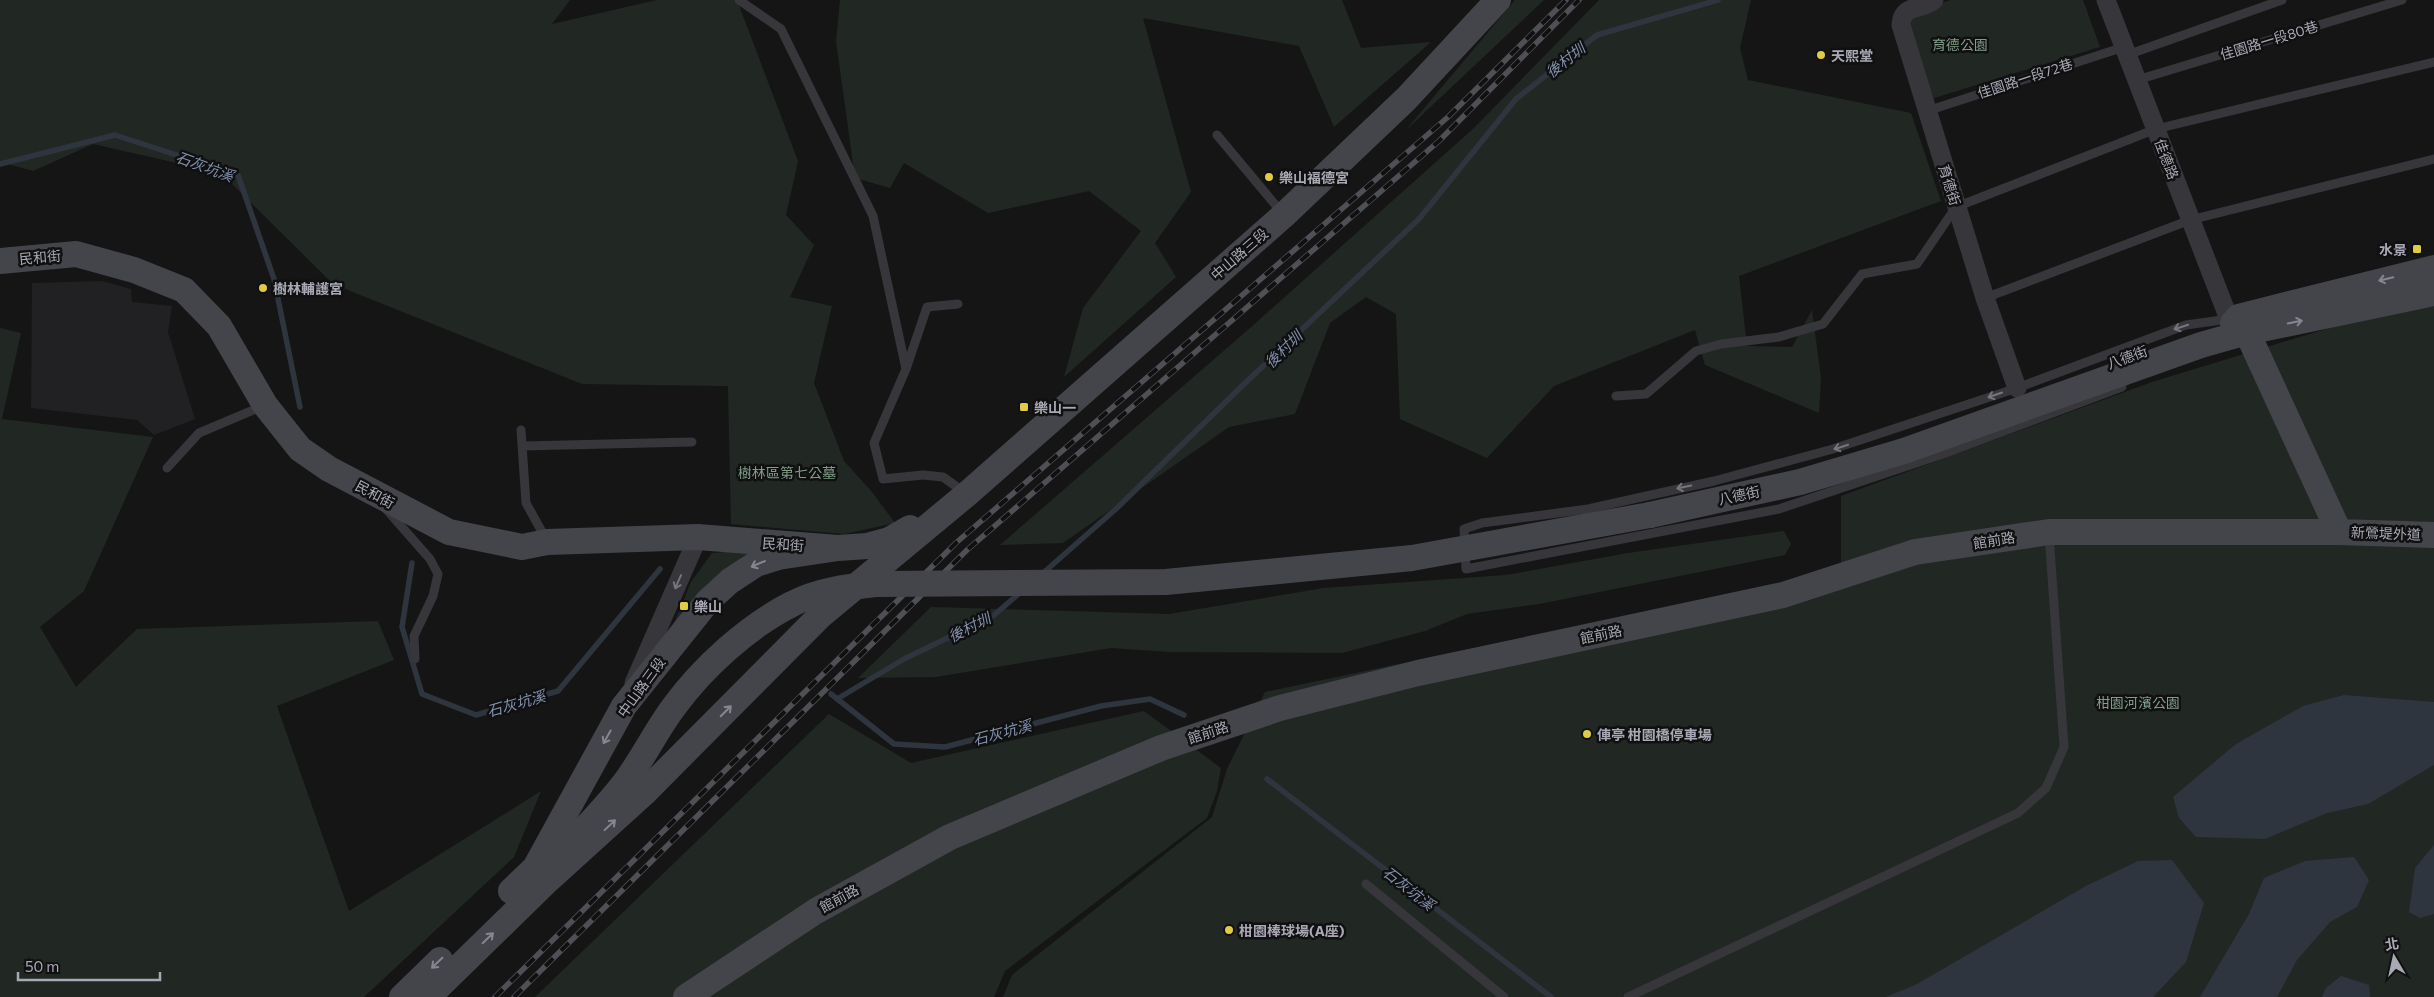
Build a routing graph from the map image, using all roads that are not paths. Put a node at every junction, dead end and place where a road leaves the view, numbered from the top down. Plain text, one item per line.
1 (739, 0) edge
2 (1498, 0) edge
3 (1934, 0) edge
4 (2106, 0) edge
5 (2282, 0) edge
6 (2402, 0) edge
7 (2125, 51) junction
8 (2434, 62) edge
9 (2136, 80) junction
10 (1926, 111) junction
11 (2156, 129) junction
12 (1217, 136) dead end
13 (2434, 160) edge
14 (1956, 207) junction
15 (1284, 215) junction
16 (2190, 220) junction
17 (0, 261) edge
18 (2434, 268) edge
19 (2434, 294) edge
20 (1985, 298) junction
21 (958, 304) dead end
22 (2238, 325) junction
23 (2216, 351) dead end
24 (906, 369) junction
25 (2133, 383) dead end
26 (2017, 388) junction
27 (1616, 396) dead end
28 (265, 405) junction
29 (520, 430) dead end
30 (692, 442) dead end
31 (522, 446) junction
32 (167, 468) dead end
33 (374, 494) junction
34 (966, 494) junction
35 (2049, 532) junction
36 (2339, 532) junction
37 (2434, 535) edge
38 (698, 537) junction
39 (547, 542) junction
40 (838, 548) junction
41 (415, 659) dead end
42 (624, 706) junction
43 (545, 870) junction
44 (1366, 884) dead end
45 (402, 997) edge
46 (428, 997) edge
47 (686, 997) edge
48 (1504, 997) edge
49 (1628, 997) edge

1 - 24 lane
2 - 15 street, 中山路三段
3 - 10 street, 育德街
4 - 7 street, 佳德路
5 - 7 lane, 佳園路一段72巷
6 - 9 lane, 佳園路一段80巷
7 - 9 street, 佳德路
7 - 10 lane, 佳園路一段72巷
8 - 11 lane
9 - 11 street, 佳德路
10 - 14 street, 育德街
11 - 14 lane
11 - 16 street, 佳德路
12 - 15 lane
13 - 16 lane
14 - 20 street, 育德街
14 - 27 lane
15 - 34 street, 中山路三段
16 - 20 lane
16 - 22 street, 佳德路
17 - 28 street, 民和街
18 -> 22 street, 八德街
22 -> 19 street, 八德街
20 - 26 street, 育德街
21 - 24 lane
22 - 23 lane
22 -> 26 lane
22 - 36 street
22 - 43 street, 八德街, bridge
24 - 34 lane
26 -> 25 lane
28 - 32 lane
28 - 33 street, 民和街
29 - 31 lane
30 - 31 lane
31 - 39 lane
33 - 39 street, 民和街
33 - 41 lane
34 - 40 street, 中山路三段
43 -> 34 street, 中山路三段
35 - 36 street, 館前路
35 - 47 street, 館前路
35 - 49 lane
36 - 37 street, 新鶯堤外道
38 - 39 street, 民和街
38 - 40 street, 民和街
38 -> 42 street
40 -> 42 street, 中山路三段
42 -> 43 street, 中山路三段
43 -> 45 street, 中山路三段
46 -> 43 street, 中山路三段
44 - 48 lane

